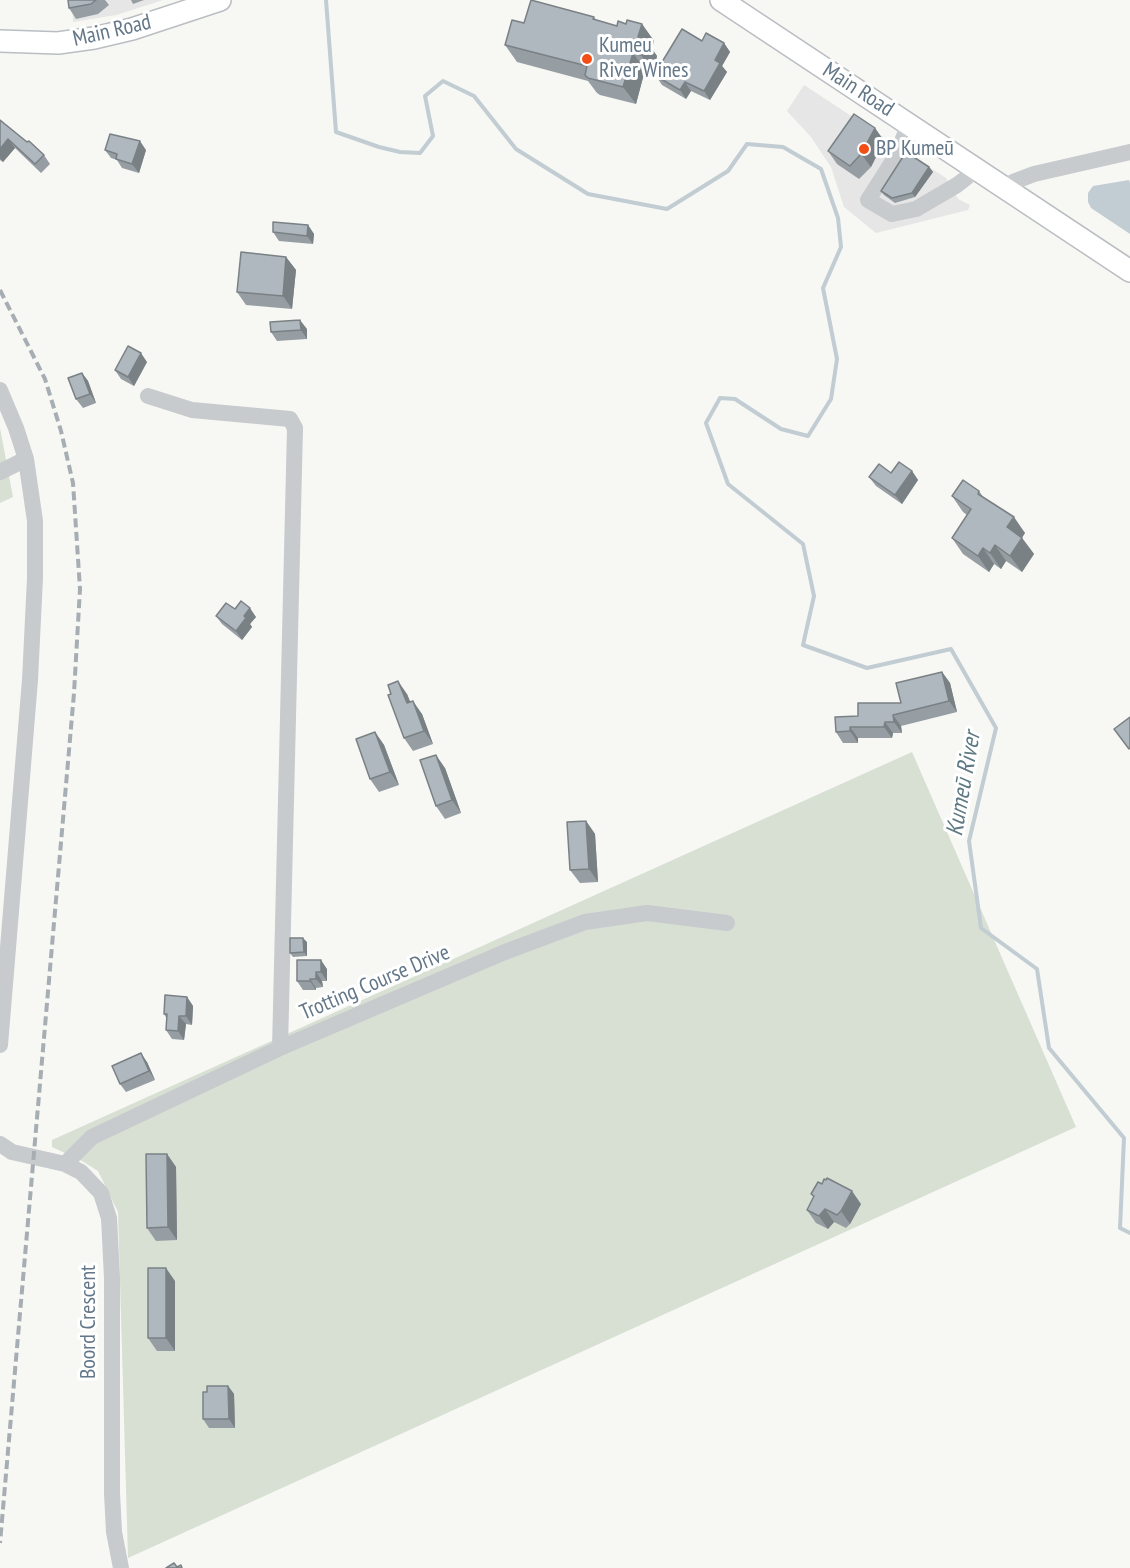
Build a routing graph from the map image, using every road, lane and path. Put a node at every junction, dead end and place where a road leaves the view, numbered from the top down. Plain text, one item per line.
1 (220, 0) edge
2 (721, 0) edge
3 (0, 41) edge
4 (909, 124) junction
5 (1130, 152) edge
6 (974, 166) junction
7 (1006, 190) junction
8 (1130, 271) edge
9 (0, 390) edge
10 (148, 396) dead end
11 (26, 459) junction
12 (0, 472) edge
13 (727, 923) dead end
14 (0, 1045) edge
15 (280, 1048) junction
16 (0, 1144) edge
17 (65, 1164) junction
18 (121, 1568) edge

1 - 3 main road, Main Road
2 - 4 main road, Main Road
4 - 6 main road, Main Road
4 - 6 street
5 - 7 street
6 - 7 main road, Main Road
7 - 8 main road, Main Road
9 - 11 street
10 - 15 street
11 - 12 street
11 - 14 street
13 - 15 street, Trotting Course Drive
15 - 17 street, Trotting Course Drive
16 - 17 street, Boord Crescent
17 - 18 street, Boord Crescent

